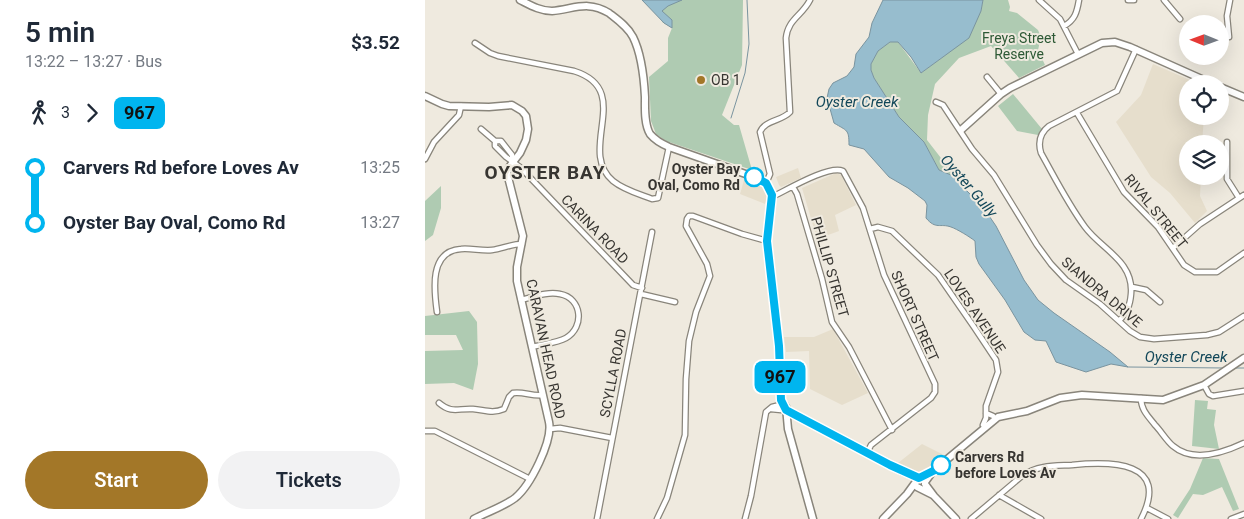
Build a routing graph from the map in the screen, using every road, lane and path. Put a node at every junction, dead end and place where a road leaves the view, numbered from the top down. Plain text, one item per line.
1 (519, 0) edge
2 (810, 0) edge
3 (1039, 0) edge
4 (1079, 0) edge
5 (1128, 0) edge
6 (1135, 0) edge
7 (1164, 0) edge
8 (1230, 0) edge
9 (1227, 15) edge
10 (1179, 18) edge
11 (1064, 26) junction
12 (475, 43) dead end
13 (1135, 49) junction
14 (1078, 54) junction
15 (1193, 75) edge
16 (987, 77) dead end
17 (1229, 91) edge
18 (1001, 94) junction
19 (425, 96) edge
20 (1244, 97) edge
21 (936, 102) dead end
22 (461, 106) junction
23 (1077, 113) junction
24 (481, 129) dead end
25 (961, 130) junction
26 (669, 147) junction
27 (425, 158) edge
28 (513, 162) junction
29 (1229, 181) edge
30 (766, 183) junction
31 (793, 187) junction
32 (1242, 196) edge
33 (772, 197) junction
34 (870, 229) junction
35 (652, 232) dead end
36 (767, 241) junction
37 (522, 244) junction
38 (1173, 248) junction
39 (1244, 253) edge
40 (1132, 287) junction
41 (641, 291) junction
42 (521, 300) junction
43 (675, 302) dead end
44 (1160, 302) dead end
45 (437, 312) dead end
46 (1244, 316) edge
47 (1119, 321) junction
48 (532, 347) junction
49 (1242, 359) edge
50 (1204, 384) junction
51 (1244, 391) edge
52 (543, 395) junction
53 (1141, 398) junction
54 (439, 403) dead end
55 (1033, 407) junction
56 (783, 408) junction
57 (990, 414) junction
58 (800, 417) junction
59 (788, 429) junction
60 (425, 430) edge
61 (550, 430) junction
62 (892, 430) junction
63 (978, 434) junction
64 (612, 438) junction
65 (1244, 444) edge
66 (867, 452) junction
67 (530, 478) junction
68 (920, 483) junction
69 (999, 496) junction
70 (1147, 508) junction
71 (1244, 514) edge
72 (473, 519) edge
73 (597, 519) edge
74 (657, 519) edge
75 (745, 519) edge
76 (813, 519) edge
77 (883, 519) edge
78 (956, 519) edge
79 (971, 519) edge
80 (1041, 519) edge
81 (1141, 519) edge
82 (1168, 519) edge
83 (1231, 519) edge

1 - 26 street
2 - 30 street
3 - 11 street
4 - 11 street
5 - 6 street
7 - 10 street
8 - 9 street
11 - 14 street
12 - 26 street
13 - 14 street
13 - 15 street
13 - 23 street
14 - 18 street
16 - 18 street
17 - 20 street
18 - 25 street
19 - 22 street, CARAVAN HEAD ROAD
21 - 25 street, SIANDRA DRIVE
22 - 27 street
22 - 28 street, CARAVAN HEAD ROAD
23 - 38 street, RIVAL STREET
23 - 40 street
24 - 28 street, CARINA ROAD
25 - 47 street, SIANDRA DRIVE
26 - 30 street
28 - 37 street, CARAVAN HEAD ROAD
28 - 41 street, CARINA ROAD
29 - 32 street
30 - 33 street
31 - 33 street
31 - 34 street, SHORT STREET
31 - 62 street, PHILLIP STREET
32 - 38 street
33 - 36 street
34 - 57 street, LOVES AVENUE
34 - 62 street, SHORT STREET
35 - 41 street, SCYLLA ROAD
36 - 56 street
36 - 74 street
37 - 42 street, CARAVAN HEAD ROAD
37 - 45 street
38 - 39 street, RIVAL STREET
40 - 44 street
40 - 47 street
41 - 43 street
41 - 64 street, SCYLLA ROAD
42 - 48 street, CARAVAN HEAD ROAD
42 - 48 street
46 - 47 street, SIANDRA DRIVE
48 - 52 street, CARAVAN HEAD ROAD
49 - 50 street
50 - 51 street
50 - 53 street
52 - 54 street
52 - 61 street, CARAVAN HEAD ROAD
53 - 55 street
53 - 65 street
55 - 57 street
55 - 63 street
56 - 58 street
56 - 59 street
56 - 75 street
57 - 63 street
58 - 59 street
58 - 66 street
59 - 76 street
60 - 67 street
61 - 64 street
61 - 67 street, CARAVAN HEAD ROAD
62 - 66 street, SHORT STREET
63 - 68 street
64 - 73 street, SCYLLA ROAD
66 - 68 street
67 - 72 street, CARAVAN HEAD ROAD
68 - 77 street
68 - 78 street
69 - 70 street
69 - 79 street
69 - 80 street
70 - 81 street
70 - 82 street
71 - 83 street

